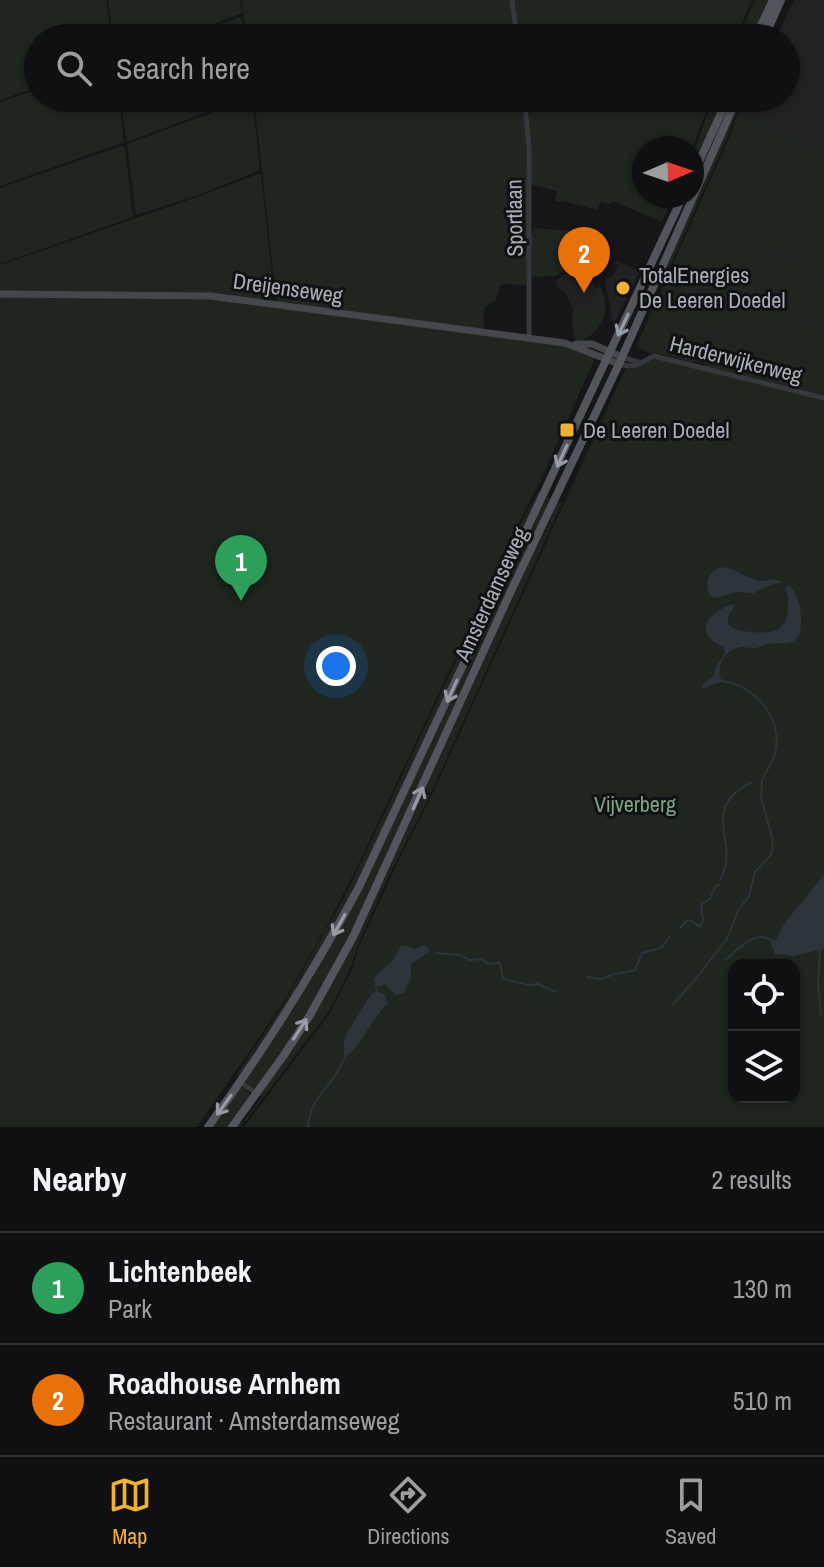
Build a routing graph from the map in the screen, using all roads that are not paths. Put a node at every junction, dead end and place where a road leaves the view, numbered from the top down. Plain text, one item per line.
1 (512, 0) edge
2 (773, 0) edge
3 (781, 0) edge
4 (515, 24) edge
5 (762, 24) edge
6 (770, 24) edge
7 (525, 112) edge
8 (722, 112) edge
9 (731, 112) edge
10 (704, 151) edge
11 (677, 208) edge
12 (0, 294) edge
13 (529, 338) junction
14 (609, 356) junction
15 (620, 360) junction
16 (824, 398) edge
17 (240, 1082) junction
18 (257, 1094) junction
19 (208, 1127) edge
20 (232, 1127) edge

1 - 4 street
2 - 5 main road
3 - 6 main road
7 - 13 street, Sportlaan
8 - 10 main road
9 - 15 main road, Amsterdamseweg
11 -> 14 main road, Amsterdamseweg
12 - 13 main road, Dreijenseweg
13 - 14 main road, Dreijenseweg
14 - 15 main road, Dreijenseweg
14 -> 17 main road, Amsterdamseweg
15 - 16 street, Harderwijkerweg
18 -> 15 main road, Amsterdamseweg
17 - 18 street
17 -> 19 main road, Amsterdamseweg
18 - 20 main road, Amsterdamseweg

